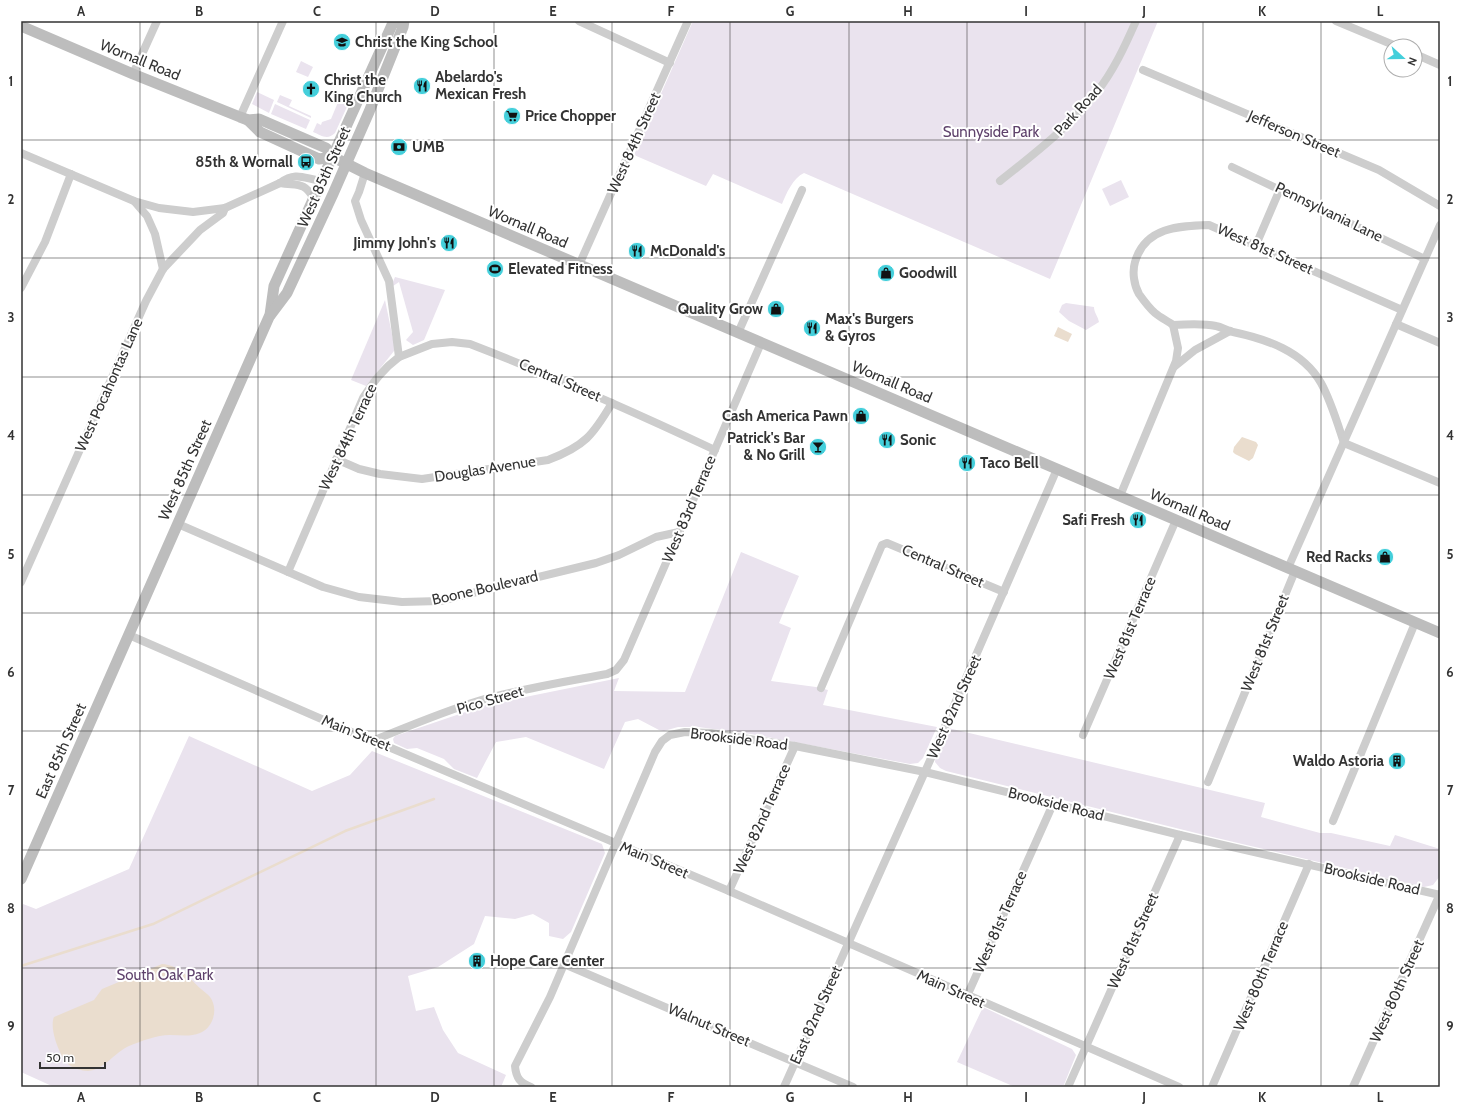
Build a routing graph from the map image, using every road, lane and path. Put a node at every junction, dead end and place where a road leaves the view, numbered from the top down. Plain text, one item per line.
1 (157, 21) edge
2 (283, 21) edge
3 (396, 21) edge
4 (404, 21) edge
5 (579, 21) edge
6 (688, 21) edge
7 (1136, 21) edge
8 (1336, 21) edge
9 (21, 26) edge
10 (1383, 41) edge
11 (1423, 58) edge
12 (670, 63) junction
13 (1440, 65) edge
14 (1143, 70) dead end
15 (133, 74) junction
16 (244, 119) junction
17 (21, 153) edge
18 (333, 157) junction
19 (346, 163) junction
20 (1232, 167) dead end
21 (364, 173) junction
22 (71, 174) junction
23 (1000, 181) dead end
24 (322, 182) junction
25 (280, 183) junction
26 (1280, 189) junction
27 (802, 190) dead end
28 (314, 199) junction
29 (134, 201) junction
30 (1440, 206) edge
31 (225, 208) junction
32 (1440, 225) edge
33 (1256, 244) junction
34 (1425, 259) junction
35 (579, 265) junction
36 (163, 269) junction
37 (21, 288) edge
38 (1402, 310) junction
39 (269, 317) junction
40 (1396, 324) junction
41 (1173, 325) junction
42 (1230, 331) junction
43 (738, 333) junction
44 (762, 343) junction
45 (1440, 343) edge
46 (399, 357) junction
47 (1174, 368) junction
48 (612, 402) junction
49 (1344, 443) junction
50 (715, 450) junction
51 (336, 459) junction
52 (1057, 469) junction
53 (1440, 483) edge
54 (1120, 496) junction
55 (1176, 520) junction
56 (178, 524) junction
57 (679, 532) junction
58 (1292, 570) junction
59 (288, 572) junction
60 (21, 582) edge
61 (1004, 592) junction
62 (1415, 623) junction
63 (1440, 634) edge
64 (129, 635) junction
65 (611, 672) joint
66 (821, 688) dead end
67 (1083, 735) dead end
68 (372, 741) junction
69 (795, 746) junction
70 (925, 772) junction
71 (1208, 782) dead end
72 (1053, 804) junction
73 (1333, 821) dead end
74 (1180, 835) junction
75 (615, 844) junction
76 (1309, 864) junction
77 (21, 879) edge
78 (729, 891) junction
79 (1440, 895) edge
80 (848, 944) junction
81 (564, 964) junction
82 (967, 996) junction
83 (1086, 1048) junction
84 (796, 1062) junction
85 (531, 1087) edge
86 (784, 1087) edge
87 (853, 1087) edge
88 (1068, 1087) edge
89 (1179, 1087) edge
90 (1212, 1087) edge
91 (1353, 1087) edge

1 - 15 street
2 - 16 street
3 - 18 main road, West 85th Street
4 - 19 main road, West 85th Street
5 - 12 street
6 - 12 street, West 84th Street
7 - 23 street, Park Road
8 - 10 street
9 - 15 main road, Wornall Road
11 - 13 street
12 - 35 street, West 84th Street
14 - 30 street, Jefferson Street
15 - 16 main road, Wornall Road
16 - 18 main road, Wornall Road
17 - 22 street
18 - 19 main road, Wornall Road
18 - 24 main road, West 85th Street
19 - 21 main road, Wornall Road
19 - 39 main road, West 85th Street
20 - 26 street, Pennsylvania Lane
21 - 35 main road, Wornall Road
21 - 46 street
22 - 29 street
22 - 37 street
24 - 25 street
24 - 28 main road, West 85th Street
25 - 28 street
25 - 31 street
26 - 33 street
26 - 34 street, Pennsylvania Lane
27 - 43 street
28 - 39 main road, West 85th Street
29 - 31 street
29 - 36 street
31 - 36 street, West Pocahontas Lane
32 - 34 street, West 81st Street
33 - 38 street, West 81st Street
33 - 41 street, West 81st Street
34 - 38 street, West 81st Street
35 - 43 main road, Wornall Road
36 - 60 street, West Pocahontas Lane
38 - 40 street, West 81st Street
39 - 56 main road, West 85th Street
40 - 45 street
40 - 49 street, West 81st Street
41 - 42 street
41 - 47 street
42 - 47 street
42 - 49 street
43 - 44 main road, Wornall Road
44 - 50 street, West 83rd Terrace
44 - 52 main road, Wornall Road
46 - 48 street, Central Street
46 - 51 street, West 84th Terrace
47 - 54 street
48 - 50 street, Central Street
48 - 51 street, Douglas Avenue
49 - 53 street
49 - 58 street, West 81st Street
50 - 57 street, West 83rd Terrace
51 - 59 street, West 84th Terrace
52 - 54 main road, Wornall Road
52 - 61 street, West 82nd Street
54 - 55 main road, Wornall Road
55 - 58 main road, Wornall Road
55 - 67 street, West 81st Terrace
56 - 59 street, Boone Boulevard
56 - 64 main road, West 85th Street
57 - 59 street, Boone Boulevard
57 - 65 street, West 83rd Terrace
58 - 62 main road, Wornall Road
58 - 71 street, West 81st Street
61 - 66 street, Central Street
61 - 70 street, West 82nd Street
62 - 63 main road, Wornall Road
62 - 73 street
64 - 68 street, Main Street
64 - 77 main road, East 85th Street
65 - 68 street, Pico Street
68 - 75 street, Main Street
69 - 70 street, Brookside Road
69 - 75 street, Brookside Road
69 - 78 street, West 82nd Terrace
70 - 72 street, Brookside Road
70 - 80 street, West 82nd Street
72 - 74 street, Brookside Road
72 - 82 street, West 81st Terrace
74 - 76 street, Brookside Road
74 - 83 street, West 81st Street
75 - 78 street, Main Street
75 - 81 street
76 - 79 street, Brookside Road
76 - 90 street, West 80th Terrace
78 - 80 street, Main Street
79 - 91 street, West 80th Street
80 - 82 street, Main Street
80 - 84 street, East 82nd Street
81 - 84 street, Walnut Street
81 - 85 street
82 - 83 street, Main Street
83 - 88 street, West 81st Street
83 - 89 street, Main Street
84 - 86 street, East 82nd Street
84 - 87 street, Walnut Street

